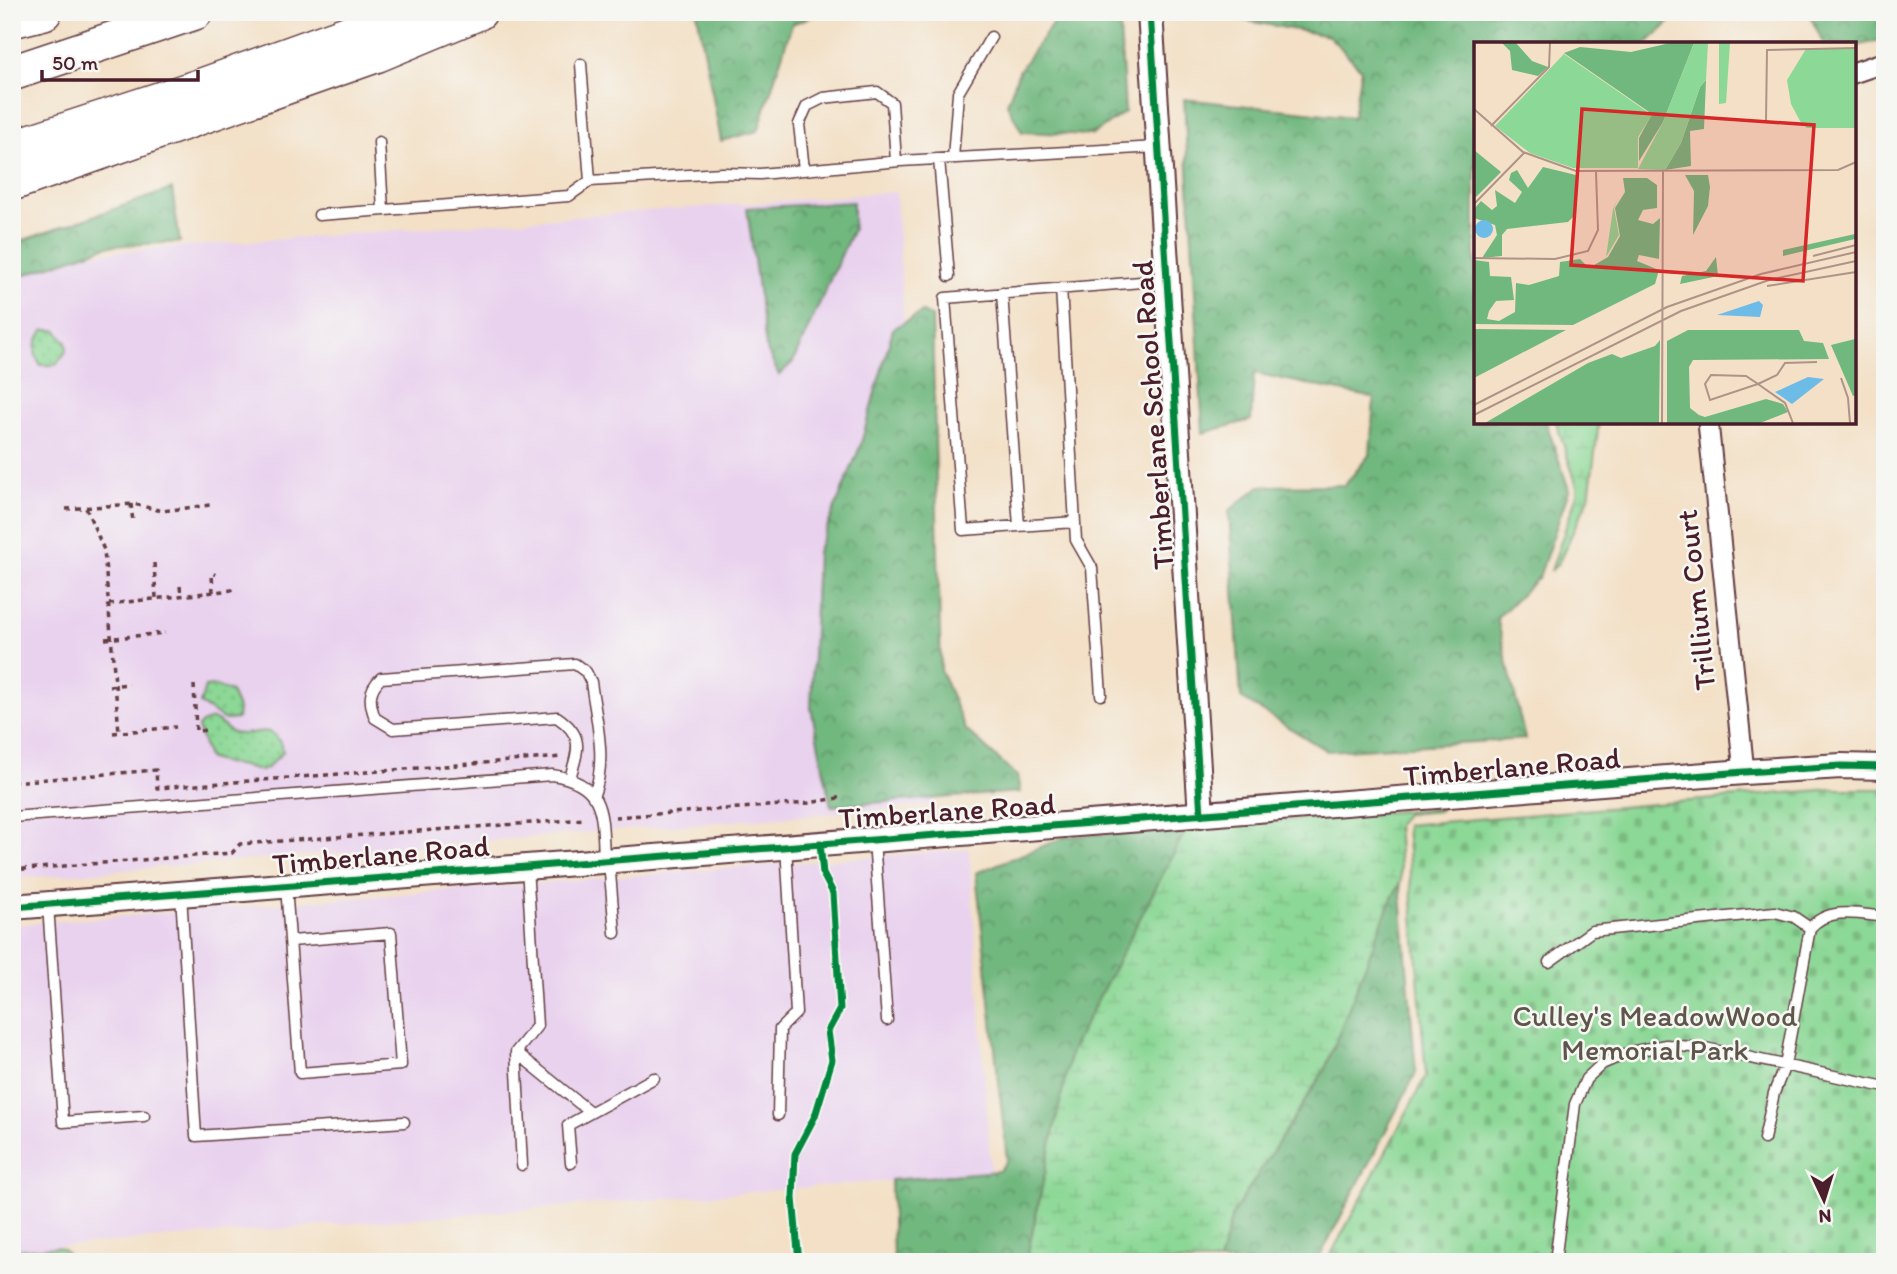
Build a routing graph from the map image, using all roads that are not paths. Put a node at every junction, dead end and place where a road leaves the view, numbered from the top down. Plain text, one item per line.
1 (44, 12) edge
2 (195, 12) edge
3 (407, 12) edge
4 (479, 12) edge
5 (1150, 12) edge
6 (12, 20) edge
7 (990, 37) dead end
8 (1885, 62) edge
9 (581, 64) dead end
10 (1855, 72) edge
11 (12, 73) edge
12 (379, 142) dead end
13 (1158, 147) junction
14 (12, 148) edge
15 (953, 158) junction
16 (939, 159) junction
17 (896, 161) junction
18 (804, 170) junction
19 (590, 181) junction
20 (12, 183) edge
21 (383, 210) junction
22 (319, 215) dead end
23 (949, 276) dead end
24 (1167, 279) junction
25 (1060, 288) junction
26 (1002, 293) junction
27 (1708, 424) edge
28 (1075, 522) junction
29 (1019, 526) junction
30 (1101, 695) dead end
31 (1885, 767) edge
32 (1744, 772) junction
33 (570, 778) junction
34 (593, 797) junction
35 (1201, 815) junction
36 (12, 817) edge
37 (874, 840) junction
38 (786, 846) junction
39 (607, 860) junction
40 (526, 867) junction
41 (286, 886) junction
42 (181, 894) junction
43 (48, 905) junction
44 (12, 907) edge
45 (1885, 916) edge
46 (1810, 928) junction
47 (615, 933) dead end
48 (291, 941) junction
49 (1549, 962) dead end
50 (887, 1020) dead end
51 (516, 1052) junction
52 (1785, 1065) junction
53 (654, 1078) dead end
54 (1885, 1087) edge
55 (590, 1112) junction
56 (778, 1115) dead end
57 (144, 1116) dead end
58 (404, 1122) dead end
59 (1763, 1139) dead end
60 (571, 1163) dead end
61 (522, 1165) dead end
62 (1555, 1262) edge

1 - 6 highway
2 - 11 highway
3 - 14 highway
4 - 20 highway
5 - 13 street, Timberlane School Road
7 - 15 lane
8 - 10 street
9 - 19 lane
12 - 21 lane
13 - 15 lane
13 - 24 street, Timberlane School Road
15 - 16 lane
16 - 17 lane
16 - 23 lane
17 - 18 lane
17 - 18 lane
18 - 19 lane
19 - 21 lane
21 - 22 lane
24 - 25 lane
24 - 35 street, Timberlane School Road
25 - 26 lane
25 - 28 lane
26 - 29 lane
26 - 29 lane
27 - 32 street, Trillium Court
28 - 29 lane
28 - 30 lane
31 - 32 street, Timberlane Road
32 - 35 street, Timberlane Road
33 - 34 lane
33 - 34 lane
33 - 36 lane
34 - 39 lane
35 - 37 street, Timberlane Road
37 - 38 street, Timberlane Road
37 - 50 lane
38 - 39 street, Timberlane Road
38 - 56 lane
39 - 40 street, Timberlane Road
39 - 47 lane
40 - 41 street, Timberlane Road
40 - 51 lane
41 - 42 street, Timberlane Road
41 - 48 lane
42 - 43 street, Timberlane Road
42 - 58 lane
43 - 44 street, Timberlane Road
43 - 57 lane
45 - 46 lane
46 - 49 lane
46 - 52 lane
48 - 48 lane
51 - 55 lane
51 - 61 lane
52 - 54 lane
52 - 59 lane
52 - 62 lane
53 - 55 lane
55 - 60 lane

